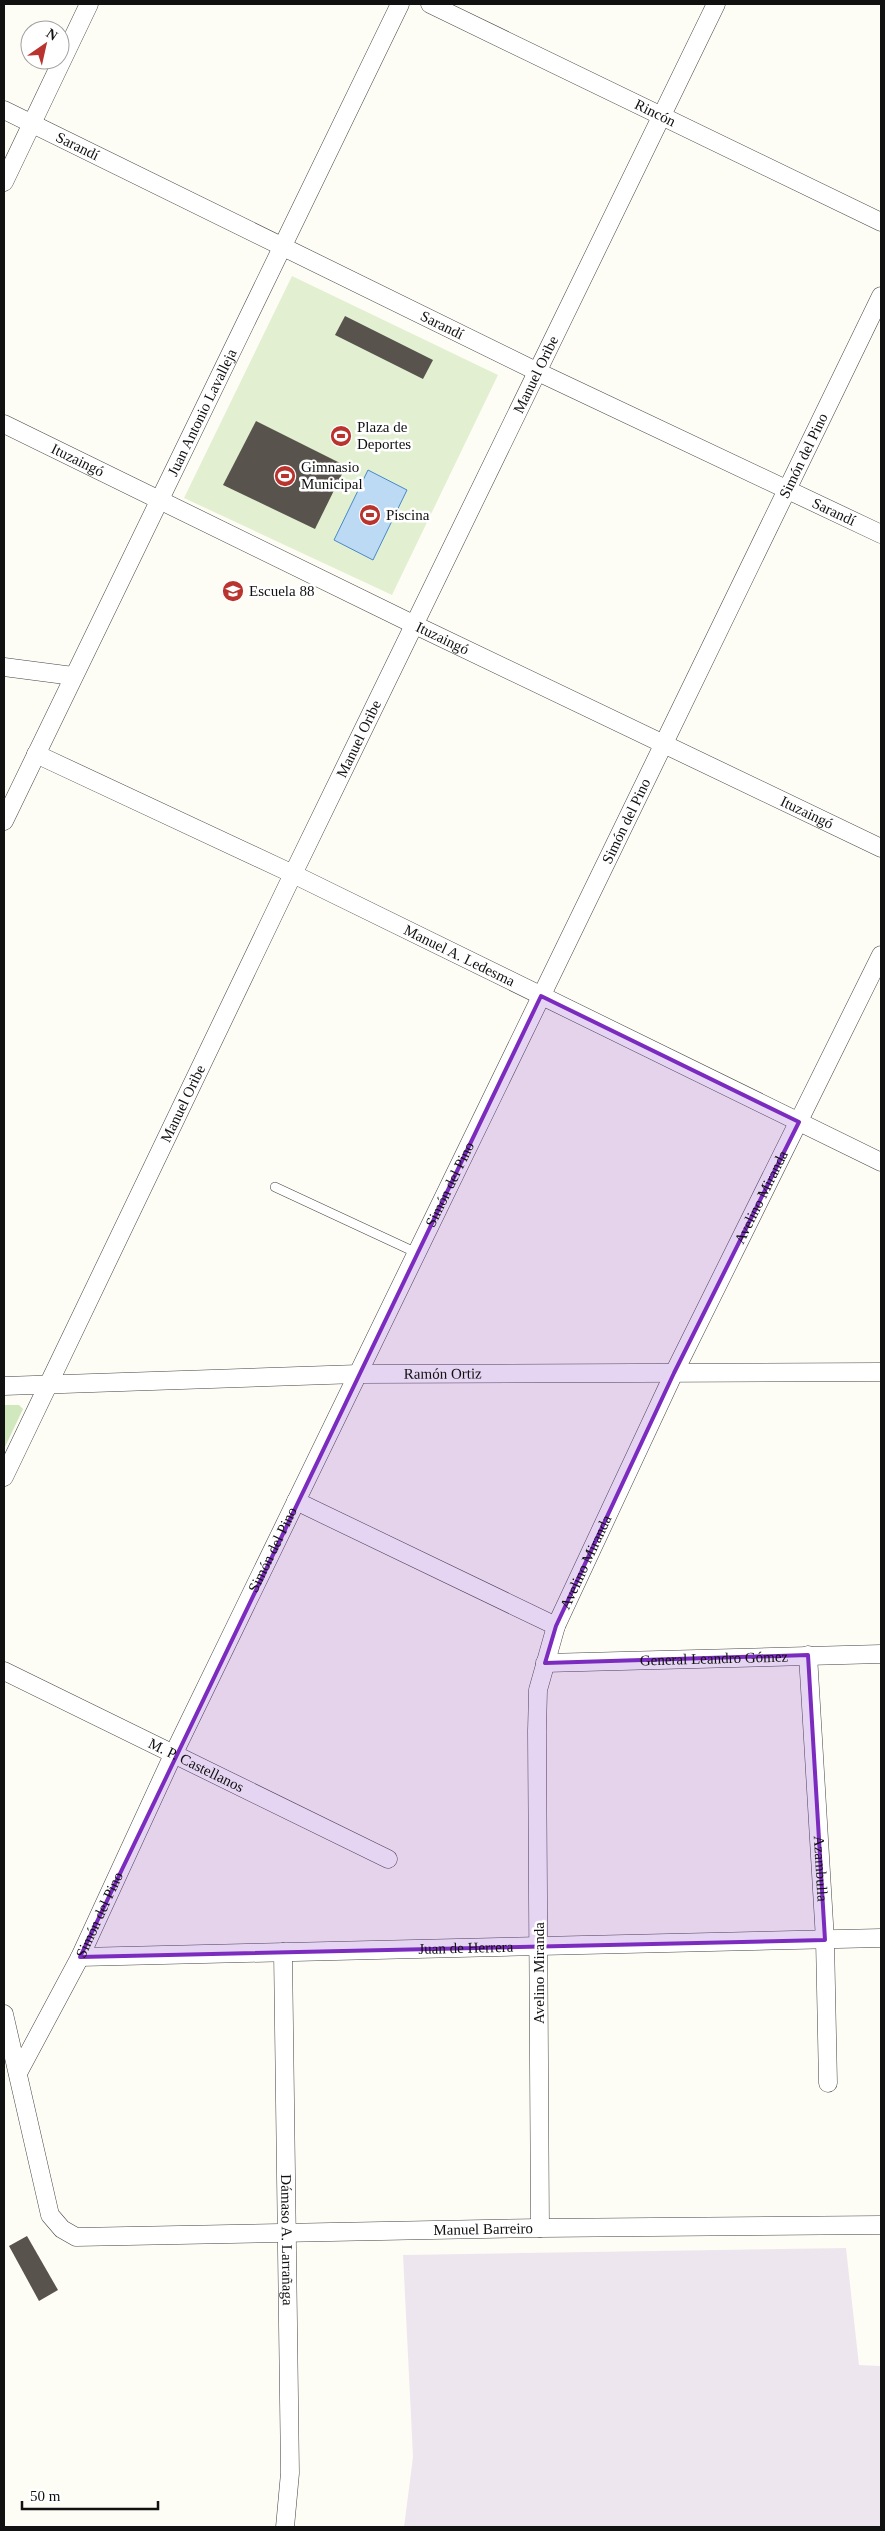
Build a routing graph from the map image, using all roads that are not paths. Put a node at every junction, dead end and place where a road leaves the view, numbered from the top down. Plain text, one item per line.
1 (89, 4) edge
2 (400, 4) edge
3 (430, 4) edge
4 (716, 4) edge
5 (4, 110) edge
6 (662, 115) junction
7 (32, 124) junction
8 (4, 182) edge
9 (881, 222) edge
10 (282, 245) junction
11 (881, 296) edge
12 (538, 372) junction
13 (4, 424) edge
14 (787, 489) junction
15 (158, 500) junction
16 (881, 534) edge
17 (415, 625) junction
18 (4, 667) edge
19 (73, 676) junction
20 (666, 743) junction
21 (36, 754) junction
22 (4, 821) edge
23 (881, 848) edge
24 (293, 874) junction
25 (881, 955) edge
26 (541, 996) junction
27 (799, 1122) junction
28 (881, 1162) edge
29 (275, 1187) dead end
30 (417, 1253) junction
31 (881, 1372) edge
32 (358, 1374) junction
33 (674, 1374) junction
34 (47, 1384) junction
35 (4, 1386) edge
36 (4, 1477) edge
37 (296, 1501) junction
38 (556, 1626) junction
39 (881, 1654) edge
40 (808, 1655) junction
41 (545, 1663) junction
42 (4, 1670) edge
43 (173, 1755) junction
44 (388, 1859) dead end
45 (881, 1938) edge
46 (825, 1940) junction
47 (539, 1946) junction
48 (283, 1952) junction
49 (80, 1957) junction
50 (4, 2014) edge
51 (18, 2073) junction
52 (828, 2083) dead end
53 (881, 2224) edge
54 (540, 2228) junction
55 (285, 2233) junction
56 (285, 2527) edge

1 - 7 street
2 - 10 street, Juan Antonio Lavalleja
3 - 6 street, Rincón
4 - 6 street, Manuel Oribe
5 - 7 street, Sarandí
6 - 9 street, Rincón
6 - 12 street, Manuel Oribe
7 - 8 street
7 - 10 street, Sarandí
10 - 12 street, Sarandí
10 - 15 street, Juan Antonio Lavalleja
11 - 14 street, Simón del Pino
12 - 14 street, Sarandí
12 - 17 street, Manuel Oribe
13 - 15 street, Ituzaingó
14 - 16 street, Sarandí
14 - 20 street, Simón del Pino
15 - 17 street, Ituzaingó
15 - 19 street, Juan Antonio Lavalleja
17 - 20 street, Ituzaingó
17 - 24 street, Manuel Oribe
18 - 19 street
19 - 21 street, Juan Antonio Lavalleja
20 - 23 street, Ituzaingó
20 - 26 street, Simón del Pino
21 - 22 street, Juan Antonio Lavalleja
21 - 24 street, Manuel A. Ledesma
24 - 26 street, Manuel A. Ledesma
24 - 34 street, Manuel Oribe
25 - 27 street, Avelino Miranda
26 - 27 street, Manuel A. Ledesma
26 - 30 street, Simón del Pino
27 - 28 street, Manuel A. Ledesma
27 - 33 street, Avelino Miranda
29 - 30 lane
30 - 32 street, Simón del Pino
31 - 33 street, Ramón Ortiz
32 - 33 street, Ramón Ortiz
32 - 34 street, Ramón Ortiz
32 - 37 street, Simón del Pino
33 - 38 street, Avelino Miranda
34 - 35 street, Ramón Ortiz
34 - 36 street, Manuel Oribe
37 - 38 street
37 - 43 street, Simón del Pino
38 - 41 street, Avelino Miranda
39 - 40 street, General Leandro Gómez
40 - 41 street, General Leandro Gómez
40 - 46 street, Azambulla
41 - 47 street, Avelino Miranda
42 - 43 street, M. P. Castellanos
43 - 44 street, M. P. Castellanos
43 - 49 street, Simón del Pino
45 - 46 street, Juan de Herrera
46 - 47 street, Juan de Herrera
46 - 52 street, Azambulla
47 - 48 street, Juan de Herrera
47 - 54 street, Avelino Miranda
48 - 49 street, Juan de Herrera
48 - 55 street, Dámaso A. Larrañaga
49 - 51 street, Simón del Pino
50 - 51 street
51 - 55 street, Manuel Barreiro
53 - 54 street, Manuel Barreiro
54 - 55 street, Manuel Barreiro
55 - 56 street, Dámaso A. Larrañaga

